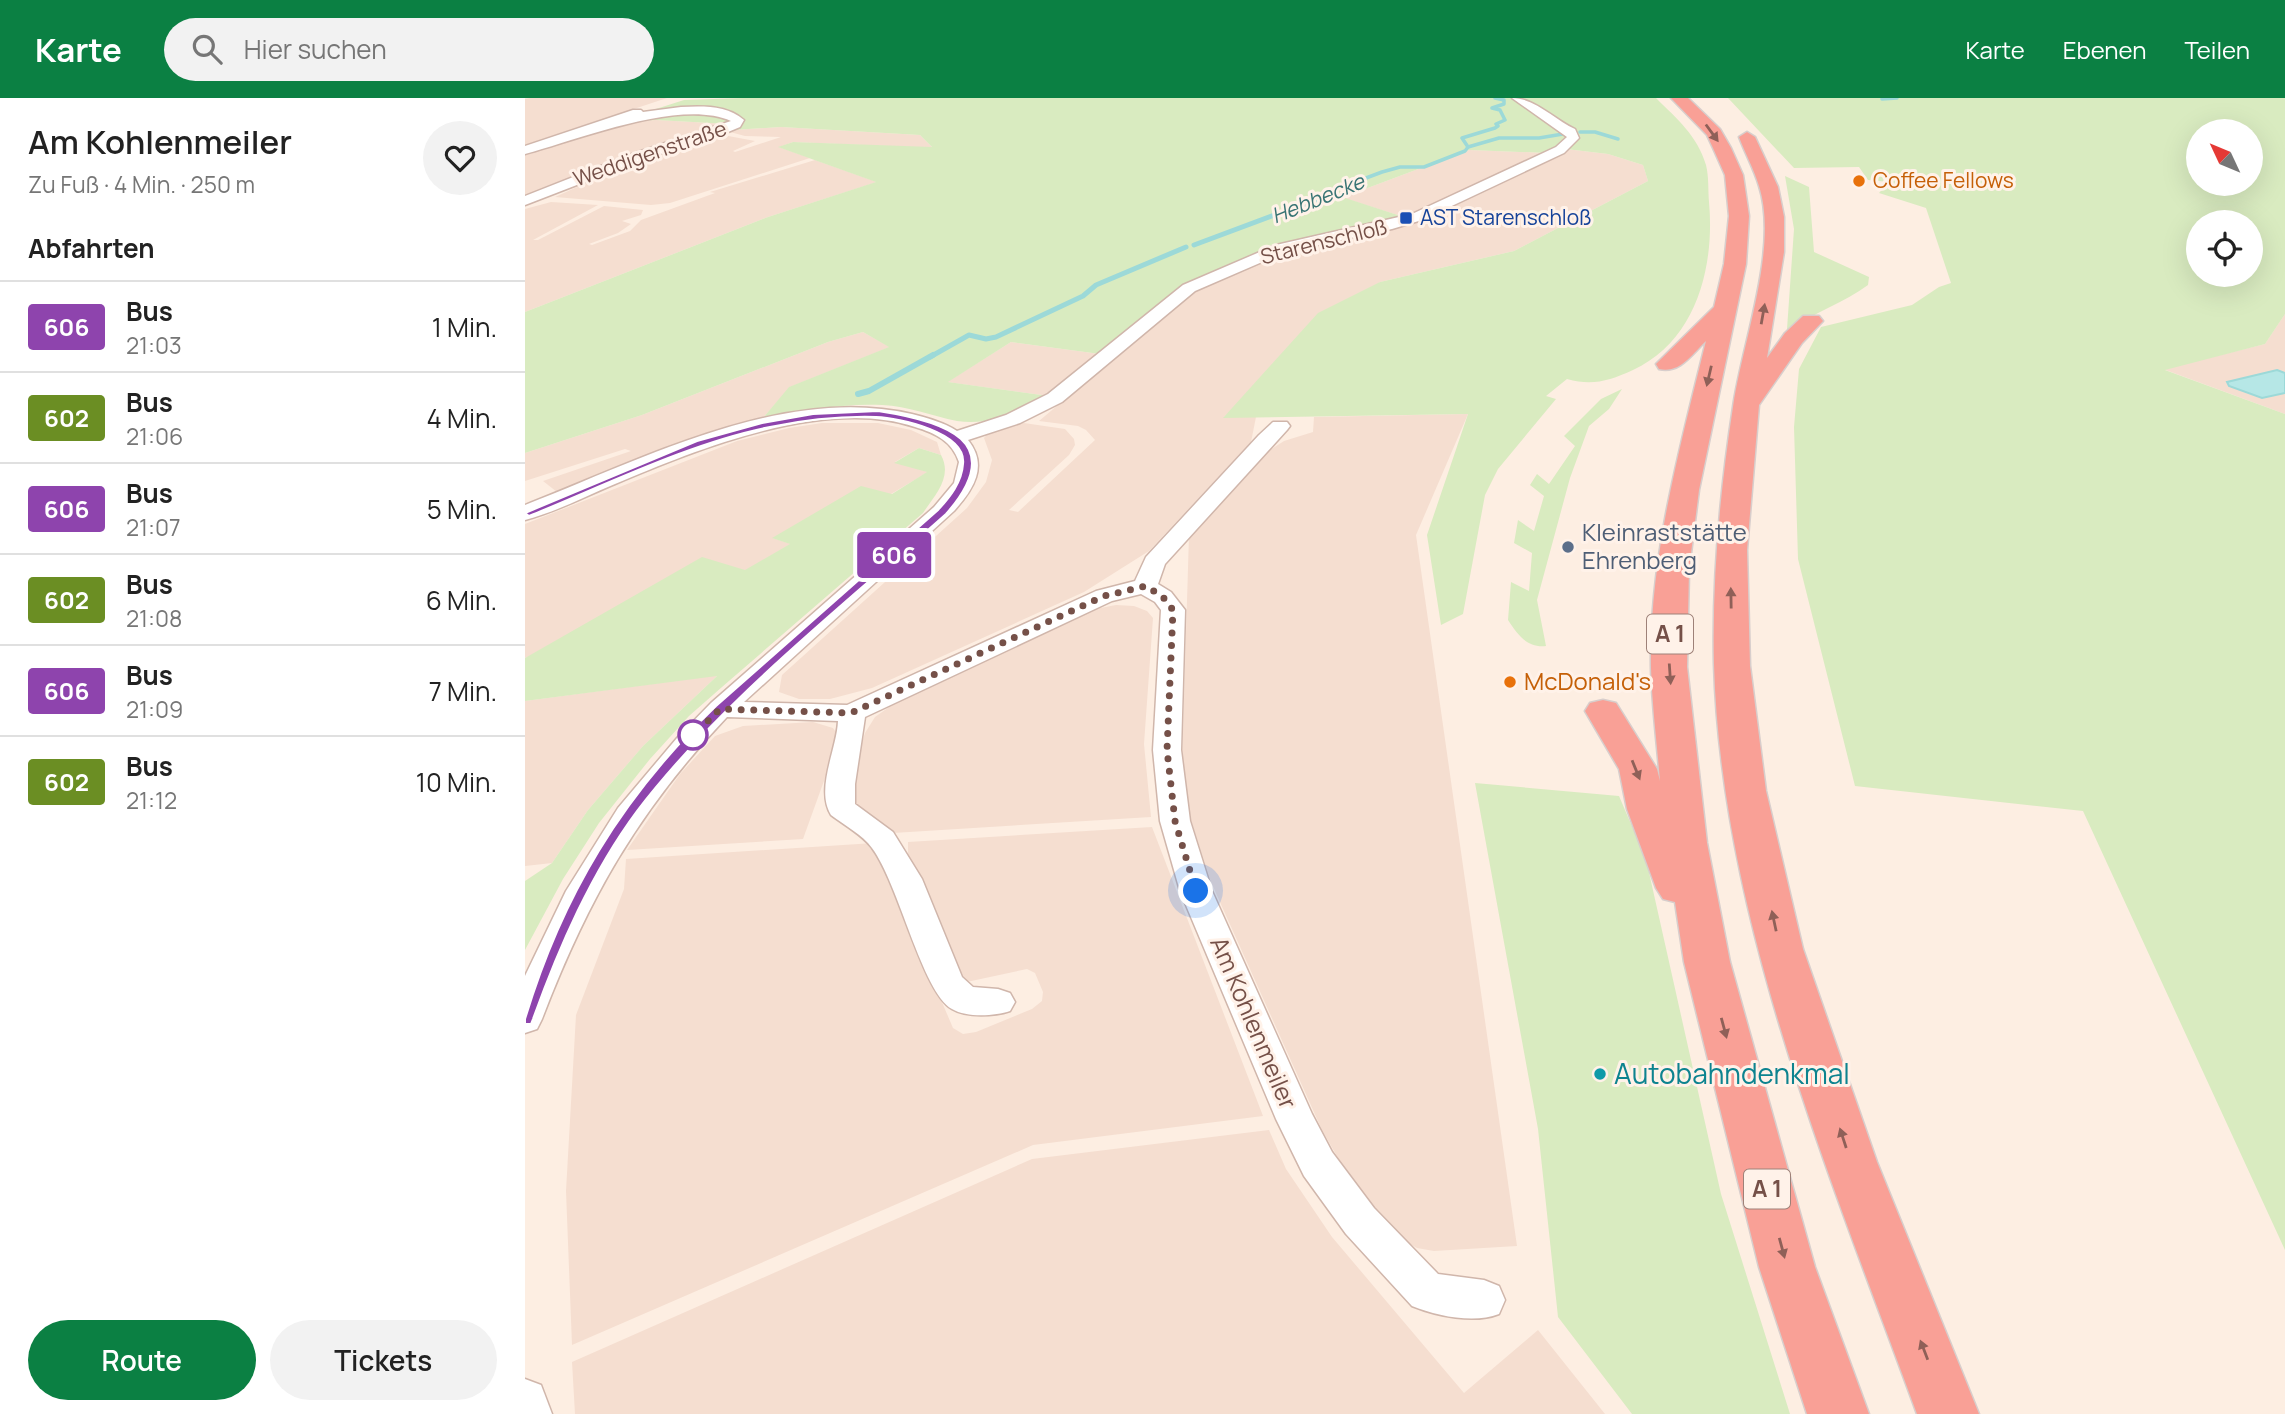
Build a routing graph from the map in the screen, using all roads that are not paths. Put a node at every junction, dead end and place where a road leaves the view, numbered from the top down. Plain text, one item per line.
1 (680, 98) edge
2 (1518, 98) edge
3 (1679, 98) edge
4 (620, 118) junction
5 (525, 150) edge
6 (1774, 159) dead end
7 (525, 201) edge
8 (1724, 310) junction
9 (1811, 321) dead end
10 (1668, 364) dead end
11 (1746, 405) junction
12 (1280, 426) dead end
13 (955, 438) junction
14 (525, 513) edge
15 (1146, 586) junction
16 (720, 709) junction
17 (1603, 711) dead end
18 (851, 713) junction
19 (1707, 962) junction
20 (998, 1002) dead end
21 (525, 1019) edge
22 (1484, 1300) dead end
23 (525, 1401) edge
24 (530, 1414) edge
25 (1838, 1414) edge
26 (1948, 1414) edge

1 - 4 street
2 - 13 street, Starenschloß
3 -> 8 highway, A 1
4 - 5 street
4 - 7 street, Weddigenstraße
11 -> 6 highway
8 - 10 highway
8 -> 19 highway, A 1
9 - 11 highway
26 -> 11 highway
12 - 15 street
13 - 14 street
13 - 16 street
15 - 18 street
15 - 22 street, Am Kohlenmeiler
16 - 18 street
16 - 21 street
17 -> 19 highway
18 - 20 street
19 -> 25 highway, A 1
23 - 24 street

